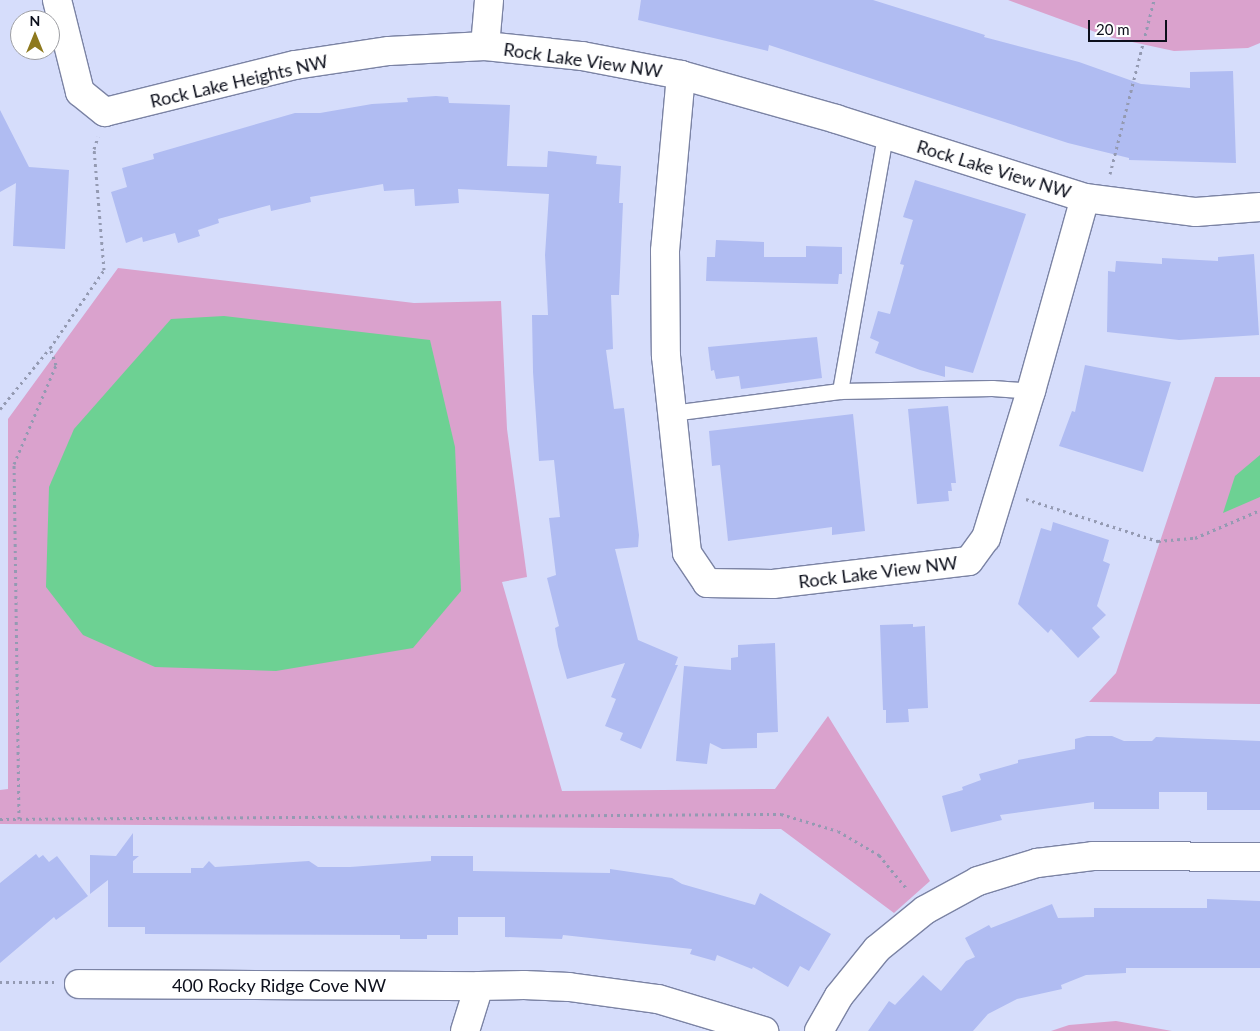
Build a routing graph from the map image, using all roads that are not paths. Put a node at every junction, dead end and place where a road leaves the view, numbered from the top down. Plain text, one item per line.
1 (57, 0) edge
2 (489, 0) edge
3 (485, 46) junction
4 (681, 75) junction
5 (885, 135) junction
6 (1085, 198) junction
7 (1260, 207) edge
8 (840, 391) junction
9 (1031, 391) junction
10 (672, 413) junction
11 (1260, 856) edge
12 (79, 984) road end
13 (480, 986) junction
14 (465, 1031) edge
15 (764, 1031) edge
16 (819, 1031) edge

1 - 3 street, Rock Lake Heights NW
2 - 3 street
3 - 4 street, Rock Lake View NW
4 - 5 street, Rock Lake View NW
4 - 10 street, Rock Lake View NW
5 - 6 street, Rock Lake View NW
5 - 8 lane
6 - 7 street
6 - 9 street, Rock Lake View NW
8 - 9 lane
8 - 10 lane
9 - 10 street, Rock Lake View NW
11 - 16 street
12 - 13 street, 400 Rocky Ridge Cove NW
13 - 14 street
13 - 15 street, 400 Rocky Ridge Cove NW

